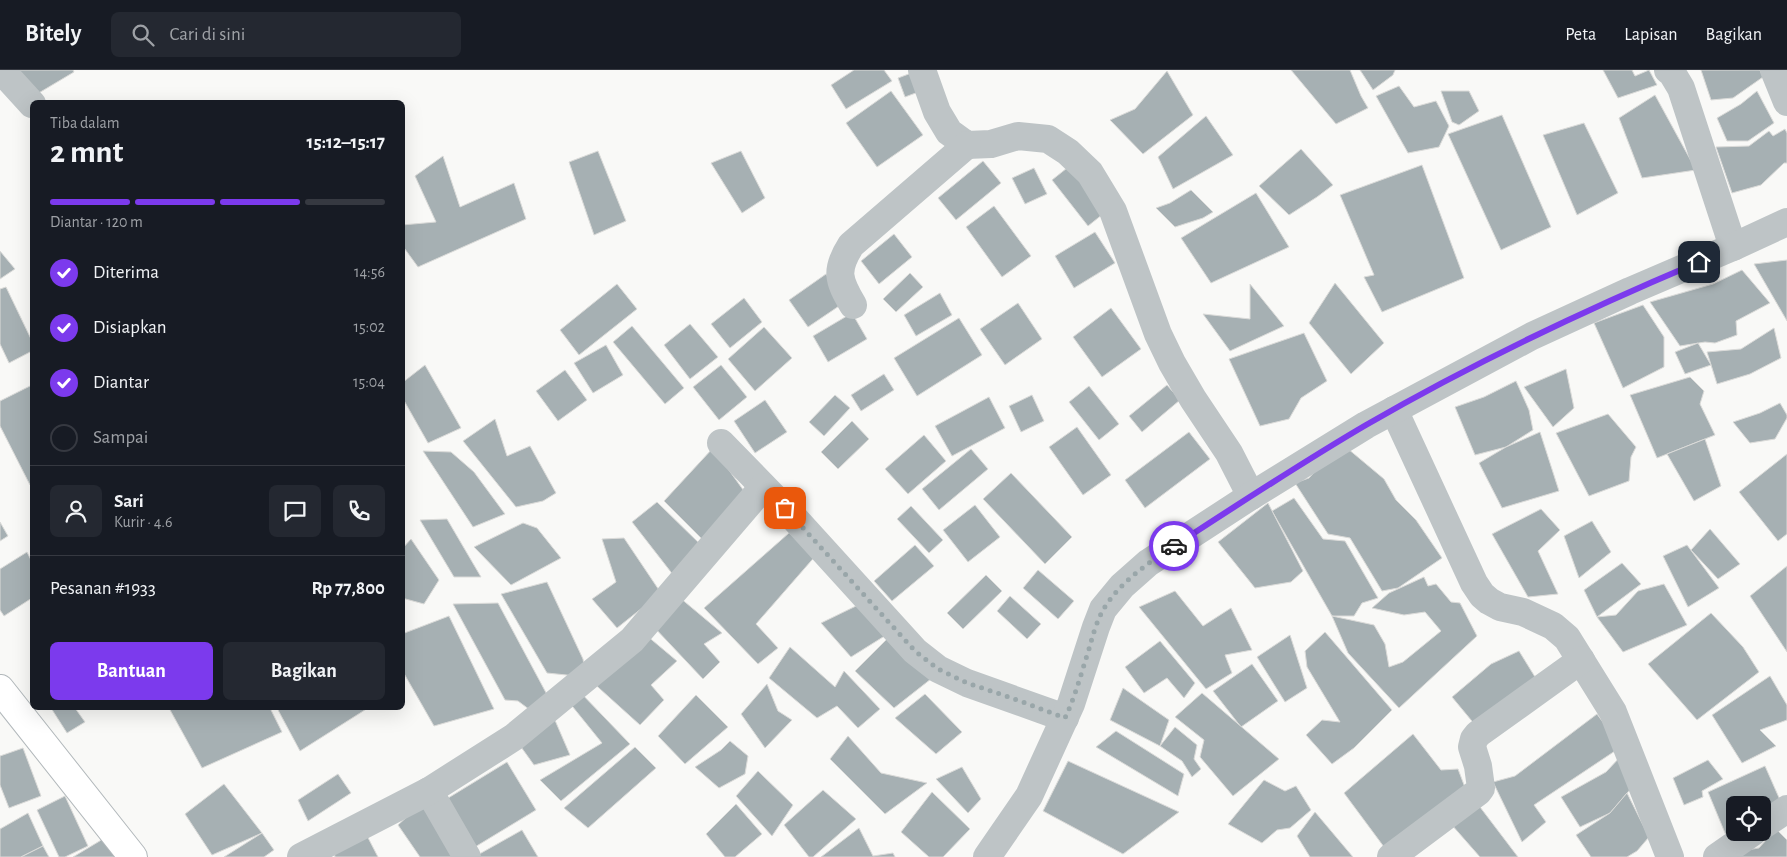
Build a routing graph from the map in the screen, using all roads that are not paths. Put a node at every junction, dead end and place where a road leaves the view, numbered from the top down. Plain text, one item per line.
1 (1, 70) edge
2 (922, 70) edge
3 (1668, 70) edge
4 (1774, 70) edge
5 (30, 102) edge
6 (1787, 102) edge
7 (967, 145) junction
8 (1787, 222) edge
9 (1730, 239) junction
10 (853, 305) dead end
11 (1394, 410) junction
12 (721, 443) dead end
13 (763, 487) junction
14 (1246, 488) junction
15 (1581, 660) junction
16 (0, 689) edge
17 (1065, 718) junction
18 (429, 791) junction
19 (1787, 809) edge
20 (1771, 820) edge
21 (1740, 841) edge
22 (133, 857) edge
23 (301, 857) edge
24 (467, 857) edge
25 (987, 857) edge
26 (1391, 857) edge
27 (1670, 857) edge
28 (1717, 857) edge

1 - 5 street
2 - 7 street
3 - 9 street
4 - 6 street
7 - 10 street
7 - 14 street
8 - 9 street
9 - 11 street
11 - 14 street
11 - 15 street
12 - 13 street
13 - 17 street
13 - 18 street
14 - 17 street
15 - 26 street
15 - 27 street
16 - 22 main road
17 - 25 street
18 - 23 street
18 - 24 street
19 - 20 street
21 - 28 street

